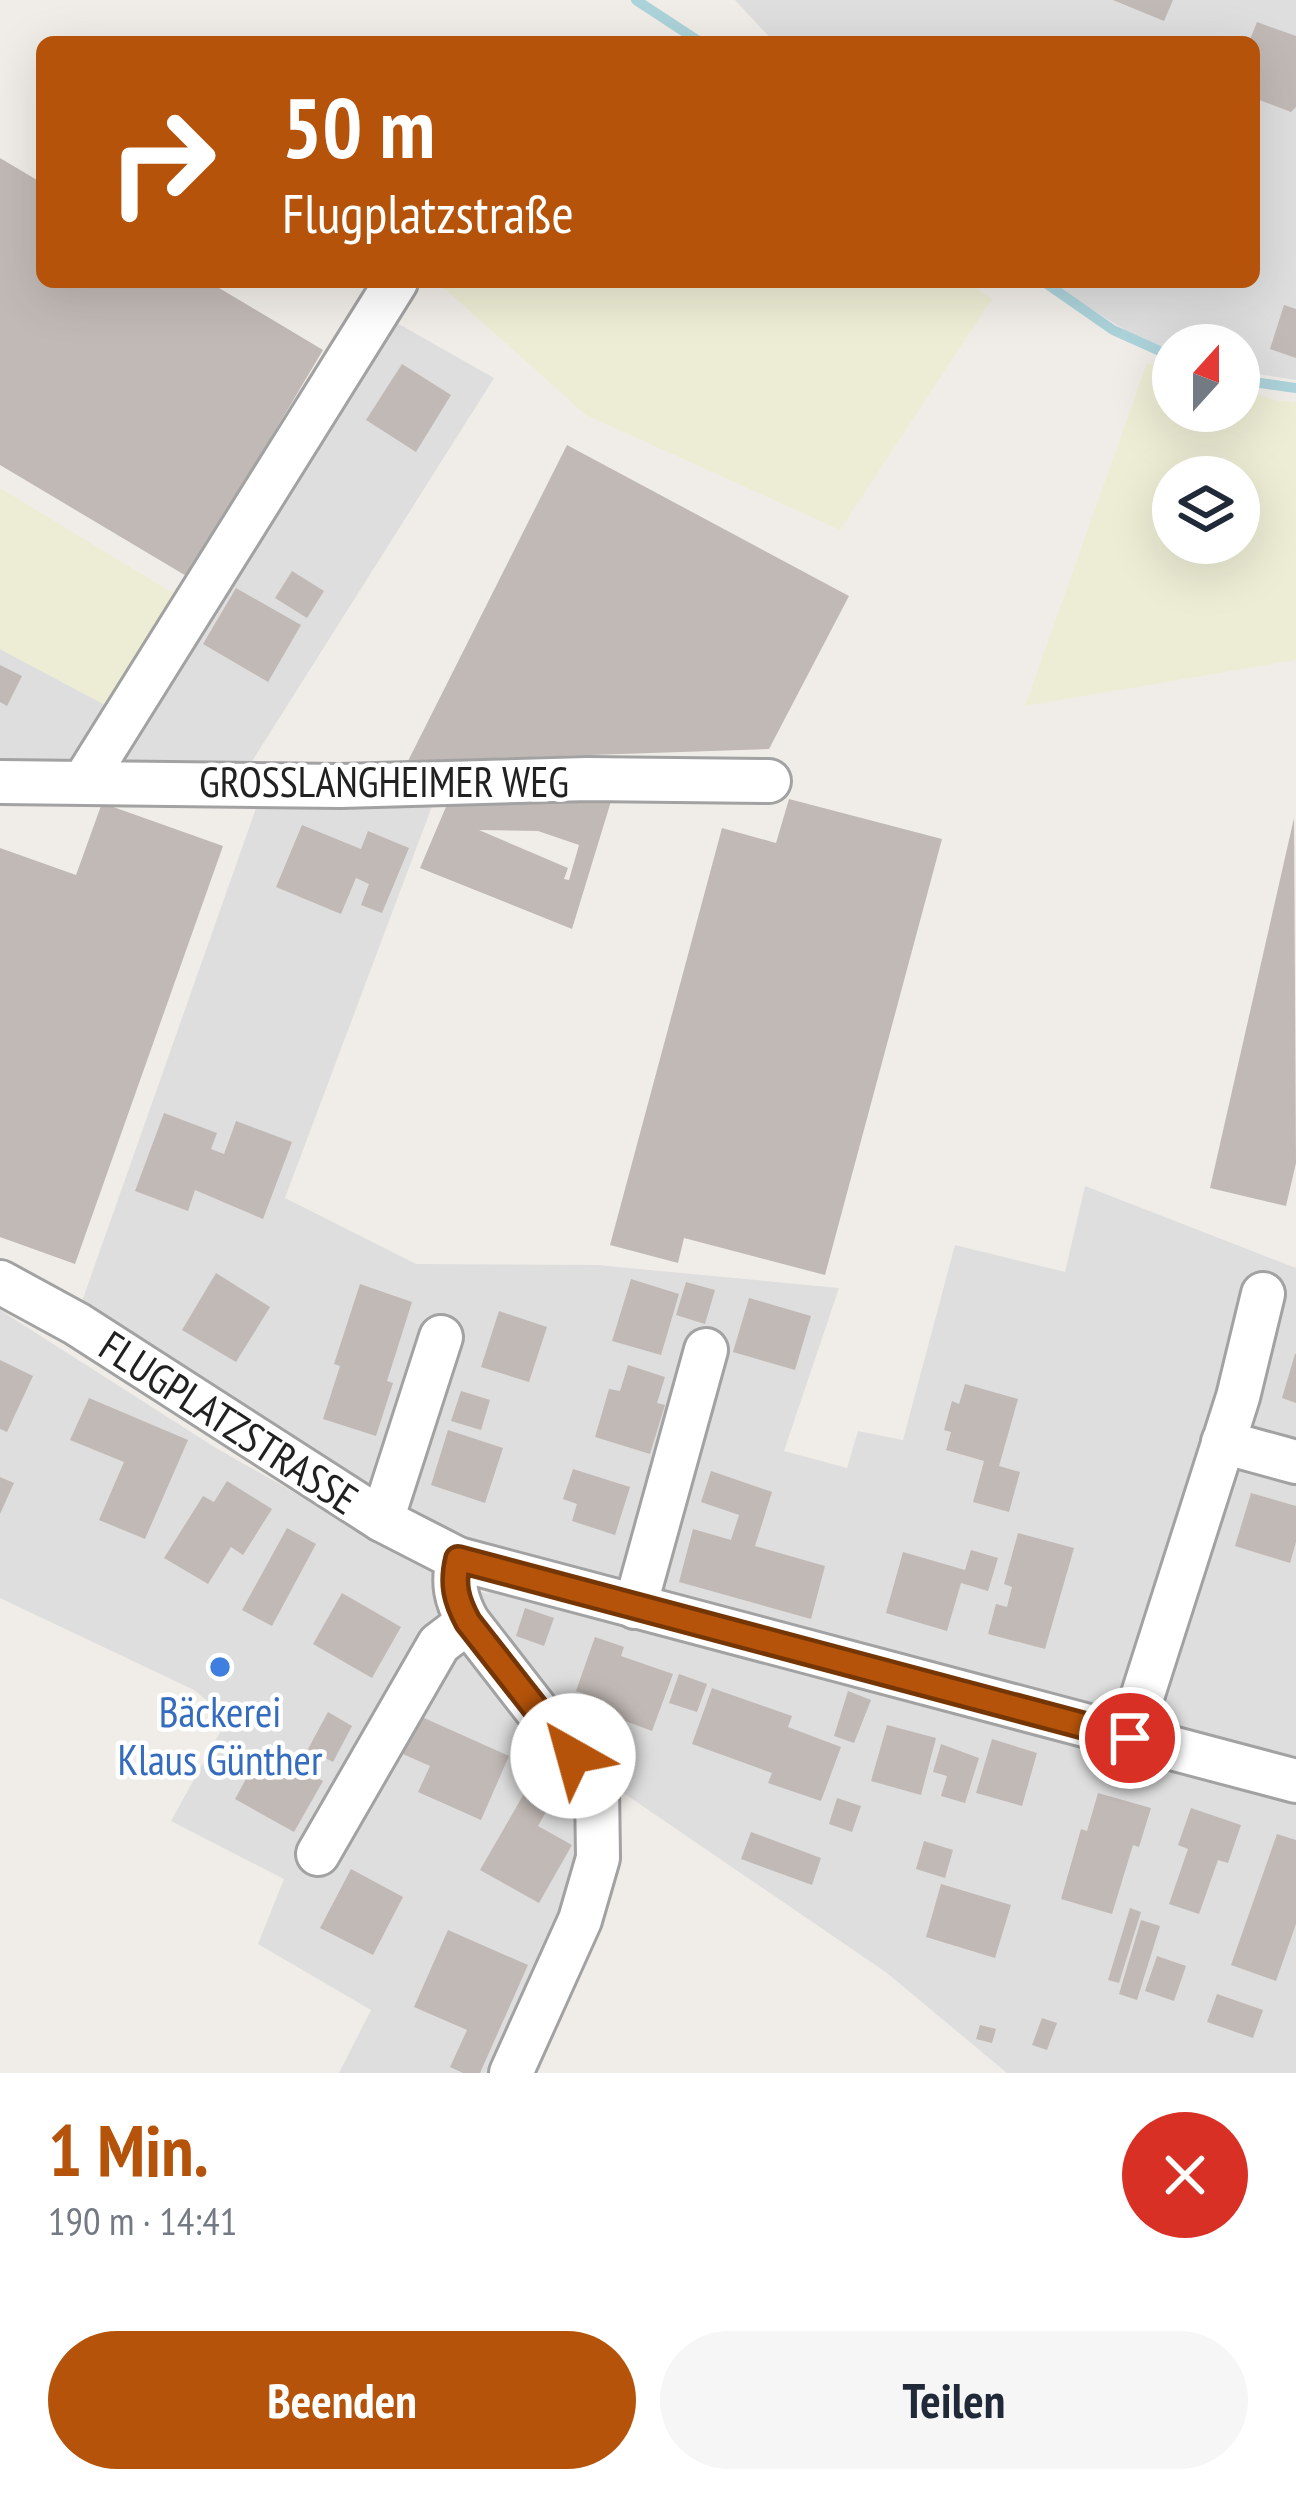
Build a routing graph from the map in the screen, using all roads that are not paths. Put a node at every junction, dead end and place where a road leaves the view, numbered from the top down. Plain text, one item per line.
1 (392, 288) edge
2 (85, 780) junction
3 (0, 782) edge
4 (769, 782) dead end
5 (0, 1282) edge
6 (1263, 1294) dead end
7 (441, 1337) dead end
8 (706, 1350) dead end
9 (1223, 1442) junction
10 (1296, 1462) edge
11 (382, 1520) junction
12 (458, 1559) junction
13 (634, 1607) junction
14 (468, 1622) junction
15 (1130, 1738) junction
16 (1296, 1780) edge
17 (318, 1854) dead end
18 (512, 2073) edge

1 - 2 street
2 - 3 street, GROSSLANGHEIMER WEG
2 - 4 street, GROSSLANGHEIMER WEG
5 - 11 street, FLUGPLATZSTRASSE
6 - 9 street
7 - 11 street
8 - 13 street
9 - 10 street
9 - 15 street
11 - 12 street, FLUGPLATZSTRASSE
12 - 13 street, FLUGPLATZSTRASSE
12 - 14 street
13 - 15 street, FLUGPLATZSTRASSE
14 - 17 street
14 - 18 street
15 - 16 street, FLUGPLATZSTRASSE

